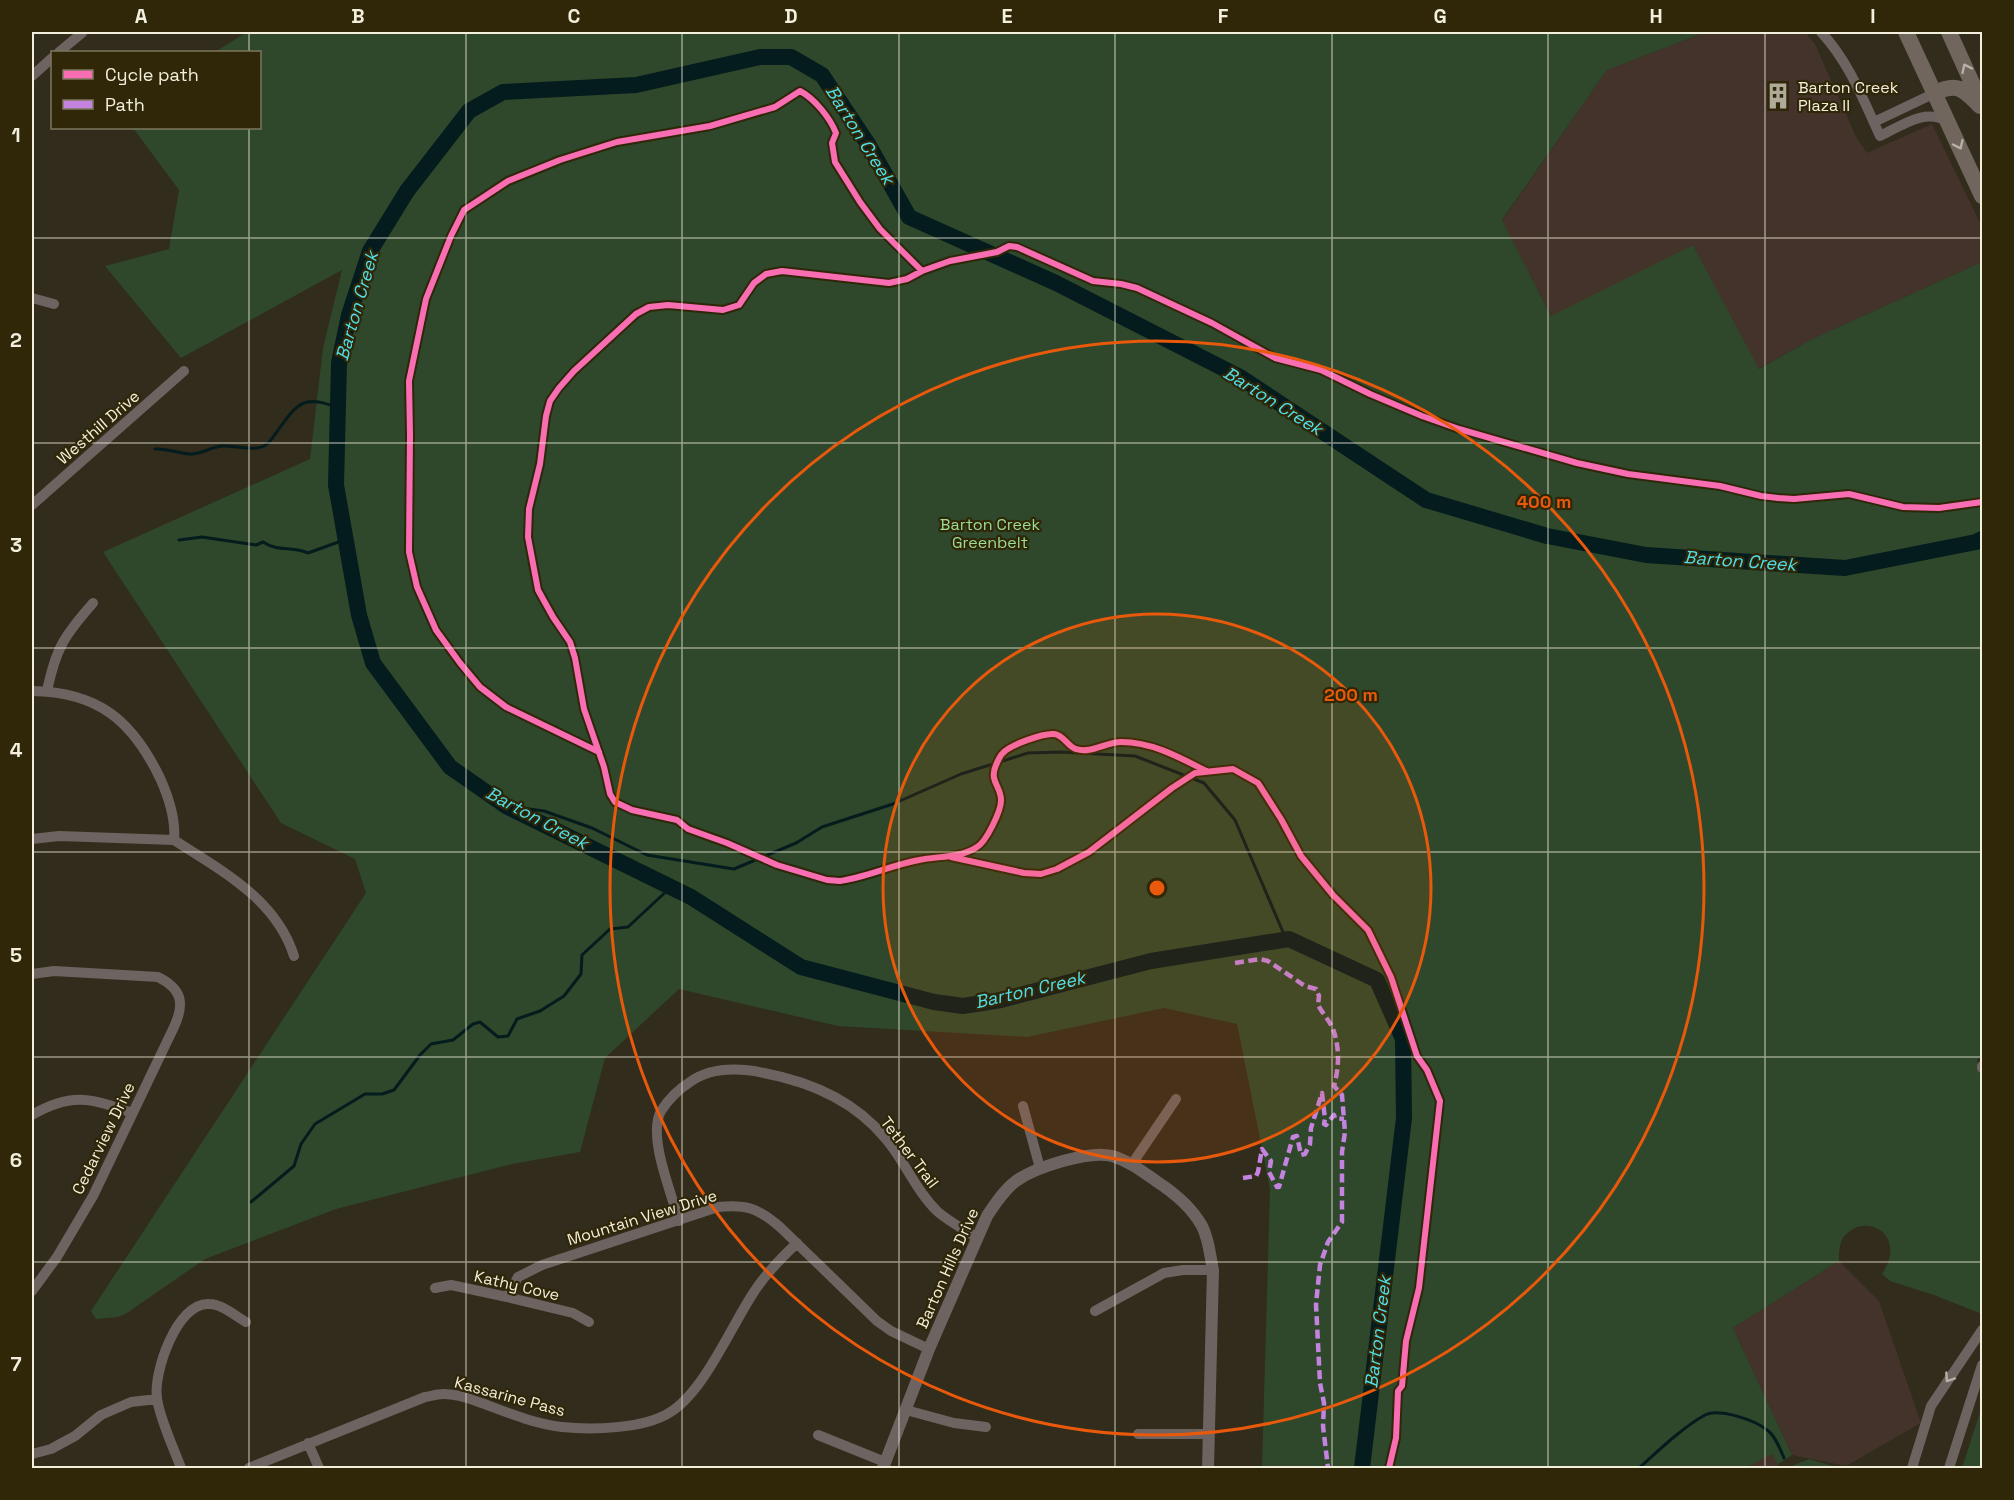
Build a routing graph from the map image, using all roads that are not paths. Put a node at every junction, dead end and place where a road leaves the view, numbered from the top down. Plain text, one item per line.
1 (1821, 32) edge
2 (1906, 32) edge
3 (1949, 32) edge
4 (82, 33) dead end
5 (60, 51) edge
6 (51, 59) edge
7 (32, 76) edge
8 (1935, 93) junction
9 (1983, 107) edge
10 (1874, 122) junction
11 (1948, 122) junction
12 (1983, 196) edge
13 (32, 298) edge
14 (54, 304) dead end
15 (184, 371) dead end
16 (32, 505) edge
17 (93, 603) dead end
18 (32, 691) edge
19 (47, 691) junction
20 (32, 839) edge
21 (174, 840) junction
22 (294, 956) dead end
23 (32, 974) edge
24 (1176, 1099) dead end
25 (1023, 1106) dead end
26 (132, 1113) junction
27 (32, 1115) edge
28 (1132, 1164) junction
29 (1040, 1168) junction
30 (679, 1221) junction
31 (976, 1237) junction
32 (797, 1243) junction
33 (1213, 1270) junction
34 (435, 1288) dead end
35 (32, 1291) edge
36 (507, 1297) junction
37 (1095, 1311) dead end
38 (589, 1322) dead end
39 (246, 1323) dead end
40 (1981, 1336) edge
41 (929, 1349) junction
42 (1983, 1365) edge
43 (157, 1399) junction
44 (906, 1410) junction
45 (986, 1427) dead end
46 (1138, 1434) dead end
47 (1209, 1434) junction
48 (818, 1435) dead end
49 (308, 1443) junction
50 (32, 1454) edge
51 (884, 1465) edge
52 (181, 1468) edge
53 (249, 1468) edge
54 (319, 1468) edge
55 (1208, 1468) edge
56 (1912, 1468) edge
57 (1949, 1468) edge

1 - 10 street
2 - 8 highway
9 -> 3 highway
4 - 5 street
6 - 7 street
8 - 9 highway
8 - 10 street
8 - 11 highway
10 - 11 street
11 -> 12 highway
13 - 14 street
15 - 16 street, Westhill Drive
17 - 19 street
18 - 19 street
19 - 21 street
20 - 21 street
21 - 22 street
23 - 26 street, Cedarview Drive
24 - 28 street
25 - 29 street
26 - 27 street
26 - 35 street, Cedarview Drive
28 - 29 street, Barton Hills Drive
28 - 33 street, Barton Hills Drive
29 - 31 street, Barton Hills Drive
30 - 31 street, Tether Trail
30 - 32 street, Mountain View Drive
30 - 36 street, Mountain View Drive
31 - 41 street, Barton Hills Drive
32 - 41 street, Mountain View Drive
32 - 49 street, Kassarine Pass
33 - 37 street
33 - 47 street, Barton Hills Drive
34 - 36 street, Kathy Cove
36 - 38 street, Kathy Cove
39 - 43 street
40 -> 56 street
41 - 44 street, Barton Hills Drive
42 - 57 street
43 - 50 street
43 - 52 street
44 - 45 street
44 - 51 street, Barton Hills Drive
46 - 47 street
47 - 55 street, Barton Hills Drive
48 - 51 street
49 - 53 street, Kassarine Pass
49 - 54 street

